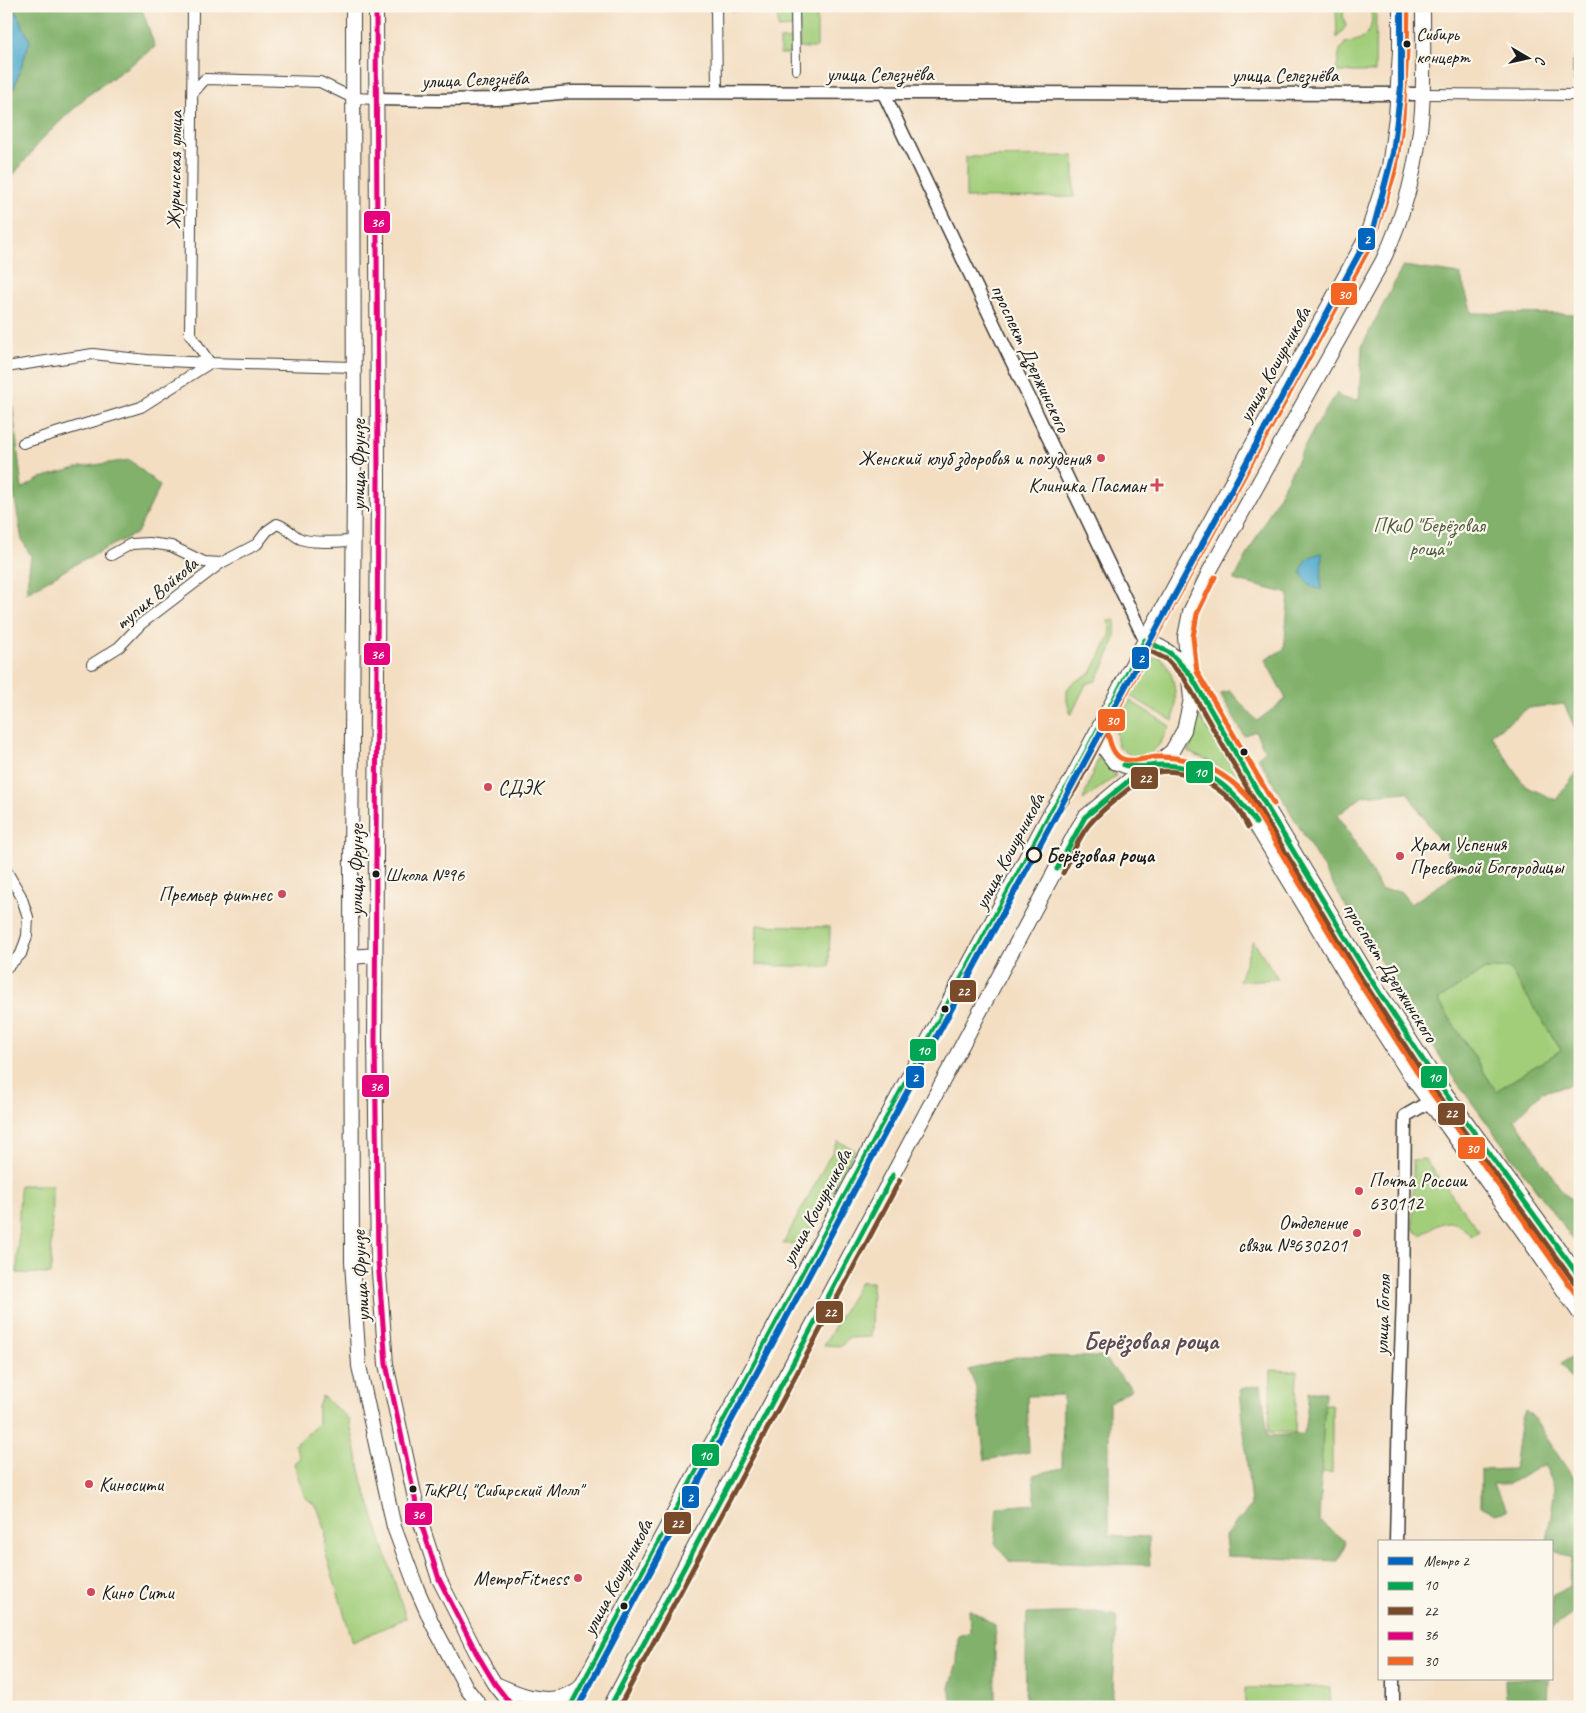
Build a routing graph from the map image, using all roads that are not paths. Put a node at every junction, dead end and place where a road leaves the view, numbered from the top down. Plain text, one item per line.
1 (193, 6) edge
2 (353, 6) edge
3 (376, 6) edge
4 (716, 6) edge
5 (795, 6) edge
6 (1400, 6) edge
7 (1423, 6) edge
8 (1580, 6) edge
9 (796, 70) dead end
10 (883, 92) junction
11 (717, 93) junction
12 (192, 94) junction
13 (1398, 94) junction
14 (1422, 94) junction
15 (1579, 95) edge
16 (353, 98) junction
17 (377, 99) junction
18 (210, 363) junction
19 (18, 365) junction
20 (6, 367) edge
21 (353, 367) junction
22 (6, 374) edge
23 (23, 443) dead end
24 (353, 540) junction
25 (110, 555) dead end
26 (221, 563) junction
27 (1144, 640) junction
28 (92, 664) dead end
29 (1190, 674) junction
30 (1099, 728) junction
31 (1155, 765) junction
32 (351, 844) junction
33 (376, 844) junction
34 (6, 870) edge
35 (376, 955) junction
36 (351, 957) junction
37 (6, 968) edge
38 (1428, 1102) junction
39 (1580, 1278) edge
40 (1580, 1314) edge
41 (1396, 1540) edge
42 (1393, 1680) edge
43 (495, 1684) junction
44 (580, 1688) junction
45 (467, 1689) junction
46 (473, 1707) edge
47 (481, 1707) edge
48 (513, 1707) edge
49 (570, 1707) edge
50 (610, 1707) edge
51 (1393, 1707) edge

1 - 12 street, Журинская улица
2 - 16 main road, улица Фрунзе
3 - 17 main road, улица Фрунзе
4 - 11 street
5 - 9 street
6 - 13 main road
7 - 14 main road
8 - 15 street
10 - 11 street, улица Селезнёва
10 - 13 street, улица Селезнёва
10 - 27 street, проспект Дзержинского
11 - 17 street, улица Селезнёва
12 - 16 street, улица Селезнёва
12 - 18 street, Журинская улица
13 - 14 street, улица Селезнёва
13 - 27 main road, улица Кошурникова
14 - 15 street, улица Селезнёва
14 - 29 main road
16 - 17 street, улица Селезнёва
16 - 21 main road, улица Фрунзе
17 - 33 main road, улица Фрунзе
18 - 19 street
18 - 21 street
18 - 23 street
19 - 20 street
19 - 22 street
21 - 24 main road, улица Фрунзе
24 - 26 street
24 - 32 main road, улица Фрунзе
25 - 26 street, тупик Войкова
26 - 28 street, тупик Войкова
27 - 29 main road
27 - 30 main road, улица Кошурникова
29 - 31 main road
29 - 39 main road, проспект Дзержинского
30 - 31 main road, проспект Дзержинского
30 - 44 main road, улица Кошурникова
31 - 38 main road, проспект Дзержинского
31 - 50 main road
32 - 33 main road
32 - 36 main road, улица Фрунзе
33 - 35 main road, улица Фрунзе
34 - 37 street
35 - 36 main road
35 - 43 main road, улица Фрунзе
36 - 45 main road, улица Фрунзе
38 - 40 main road, проспект Дзержинского
38 - 41 street, улица Гоголя
42 - 51 street
43 - 44 main road
43 - 48 main road, улица Фрунзе
44 - 49 main road, улица Кошурникова
45 - 46 main road
45 - 47 main road, улица Фрунзе

